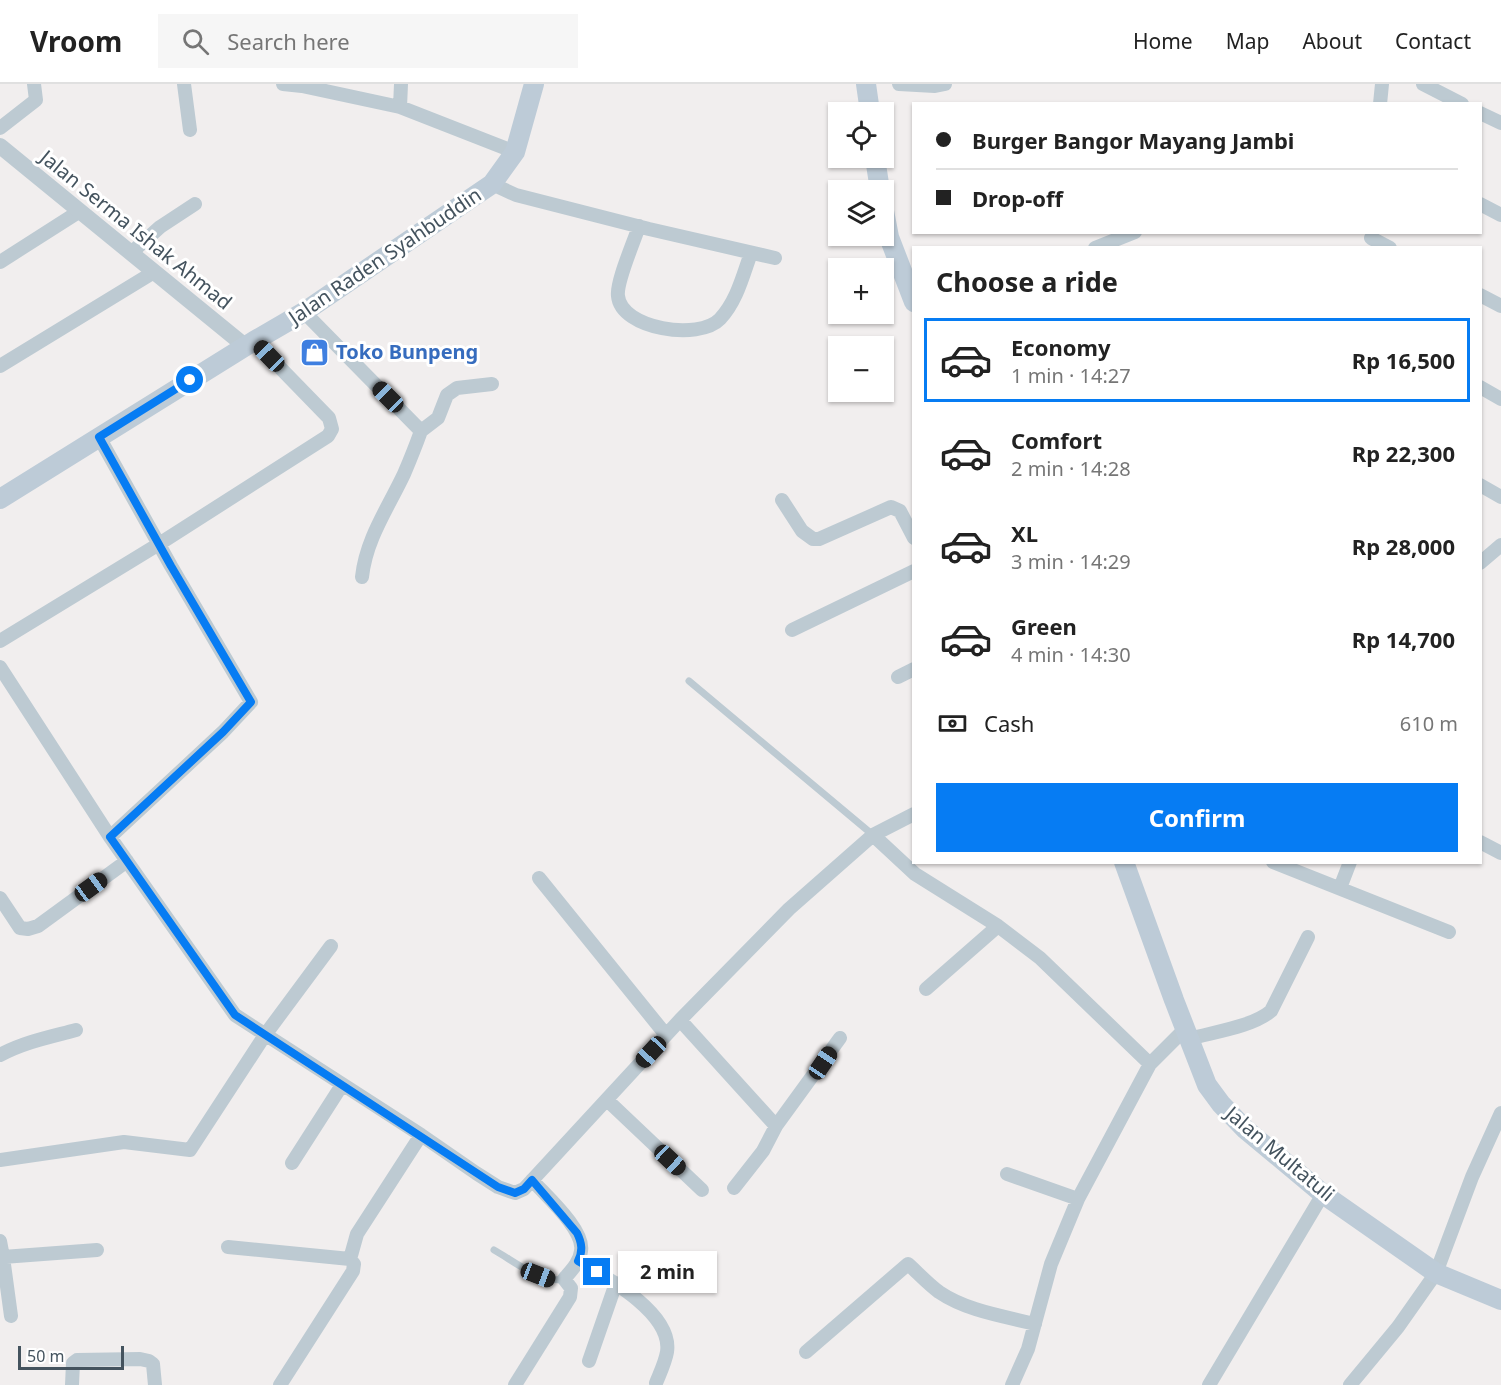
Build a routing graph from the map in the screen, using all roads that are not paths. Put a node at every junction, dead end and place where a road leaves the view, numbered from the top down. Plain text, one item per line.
1 (34, 84) edge
2 (184, 84) edge
3 (283, 84) edge
4 (401, 84) edge
5 (534, 84) edge
6 (866, 84) edge
7 (899, 84) edge
8 (945, 84) edge
9 (1382, 84) edge
10 (1423, 84) edge
11 (302, 85) edge
12 (869, 102) edge
13 (1380, 102) edge
14 (1458, 102) edge
15 (400, 107) junction
16 (1482, 114) edge
17 (1501, 123) edge
18 (0, 128) edge
19 (190, 130) dead end
20 (0, 146) edge
21 (515, 152) junction
22 (492, 184) junction
23 (195, 204) dead end
24 (1482, 205) edge
25 (80, 212) junction
26 (1501, 215) edge
27 (639, 226) junction
28 (1130, 234) edge
29 (1371, 239) edge
30 (892, 246) edge
31 (1100, 246) edge
32 (1386, 246) edge
33 (131, 253) junction
34 (751, 253) junction
35 (775, 258) dead end
36 (0, 262) edge
37 (154, 272) junction
38 (1482, 296) edge
39 (912, 297) edge
40 (1501, 306) edge
41 (304, 312) junction
42 (249, 344) junction
43 (0, 366) edge
44 (492, 384) dead end
45 (1482, 388) edge
46 (1501, 399) edge
47 (421, 430) junction
48 (99, 437) junction
49 (1482, 486) edge
50 (1501, 497) edge
51 (0, 499) edge
52 (782, 500) dead end
53 (912, 534) edge
54 (159, 544) junction
55 (1501, 544) edge
56 (1482, 561) edge
57 (912, 572) edge
58 (362, 577) dead end
59 (792, 630) dead end
60 (0, 641) edge
61 (0, 667) edge
62 (912, 670) edge
63 (898, 677) dead end
64 (689, 681) dead end
65 (912, 815) edge
66 (873, 835) junction
67 (110, 837) junction
68 (1482, 843) edge
69 (1501, 853) edge
70 (127, 861) junction
71 (1125, 864) edge
72 (1278, 864) edge
73 (1349, 864) edge
74 (539, 878) dead end
75 (1340, 888) junction
76 (0, 898) edge
77 (998, 926) junction
78 (1449, 932) dead end
79 (1308, 937) dead end
80 (331, 946) dead end
81 (926, 989) dead end
82 (680, 1020) junction
83 (76, 1030) dead end
84 (1187, 1034) junction
85 (265, 1035) junction
86 (666, 1035) junction
87 (840, 1038) dead end
88 (0, 1055) edge
89 (1150, 1064) junction
90 (342, 1085) junction
91 (607, 1100) junction
92 (1501, 1113) edge
93 (776, 1126) junction
94 (421, 1135) junction
95 (0, 1160) edge
96 (292, 1163) dead end
97 (1007, 1174) dead end
98 (532, 1180) junction
99 (734, 1188) dead end
100 (702, 1190) dead end
101 (1323, 1194) junction
102 (1078, 1200) junction
103 (0, 1241) edge
104 (228, 1247) dead end
105 (97, 1250) dead end
106 (494, 1250) dead end
107 (3, 1257) junction
108 (350, 1259) junction
109 (578, 1261) junction
110 (1436, 1273) junction
111 (564, 1279) junction
112 (616, 1283) junction
113 (1501, 1300) edge
114 (10, 1316) dead end
115 (1035, 1323) junction
116 (806, 1352) dead end
117 (589, 1361) dead end
118 (657, 1383) dead end
119 (72, 1385) edge
120 (155, 1385) edge
121 (280, 1385) edge
122 (515, 1385) edge
123 (1012, 1385) edge
124 (1209, 1385) edge
125 (1350, 1385) edge

1 - 18 street
2 - 19 street
3 - 11 street
4 - 15 street
5 - 21 main road, Jalan Raden Syahbuddin
6 - 12 main road
7 - 8 street
9 - 13 street
10 - 14 street
11 - 15 street
15 - 21 street
16 - 17 street
20 - 25 street, Jalan Serma Ishak Ahmad
21 - 22 main road, Jalan Raden Syahbuddin
22 - 27 street
22 - 41 main road, Jalan Raden Syahbuddin
23 - 33 street
24 - 26 street
25 - 33 street, Jalan Serma Ishak Ahmad
25 - 36 street
27 - 34 street
27 - 34 street
28 - 31 street
29 - 32 street
30 - 39 main road
33 - 37 street, Jalan Serma Ishak Ahmad
34 - 35 street
37 - 42 street, Jalan Serma Ishak Ahmad
37 - 43 street
38 - 40 street
41 - 42 main road, Jalan Raden Syahbuddin
41 - 47 street
42 - 48 main road, Jalan Raden Syahbuddin
42 - 54 street
44 - 47 street
45 - 46 street
47 - 58 street
48 - 51 main road, Jalan Raden Syahbuddin
48 - 54 street
49 - 50 street
52 - 53 street
54 - 60 street
54 - 67 street
55 - 56 street
57 - 59 street
61 - 67 street
62 - 63 street
64 - 66 lane
65 - 66 street
66 - 77 street
66 - 82 street
67 - 70 street
68 - 69 street
70 - 76 street
70 - 85 street
71 - 84 main road, Jalan Multatuli
72 - 75 street
73 - 75 street
74 - 86 street
75 - 78 street
77 - 81 street
77 - 89 street
79 - 84 street
80 - 85 street
82 - 86 street
82 - 93 street
83 - 88 street
84 - 89 street
84 - 101 main road, Jalan Multatuli
85 - 90 street
85 - 95 street
86 - 91 street
87 - 93 street
89 - 102 street
90 - 94 street
90 - 96 street
91 - 98 street
91 - 100 street
92 - 110 street
93 - 99 street
94 - 98 street
94 - 108 street
97 - 102 street
98 - 109 street
101 - 110 main road, Jalan Multatuli
101 - 124 street
102 - 115 street
103 - 107 street
104 - 108 street
105 - 107 street
106 - 111 lane
107 - 114 street
108 - 121 street
109 - 111 street
109 - 112 street
110 - 113 main road, Jalan Multatuli
110 - 125 street
111 - 122 street
112 - 117 street
112 - 118 street
115 - 116 street
115 - 123 street
119 - 120 street

